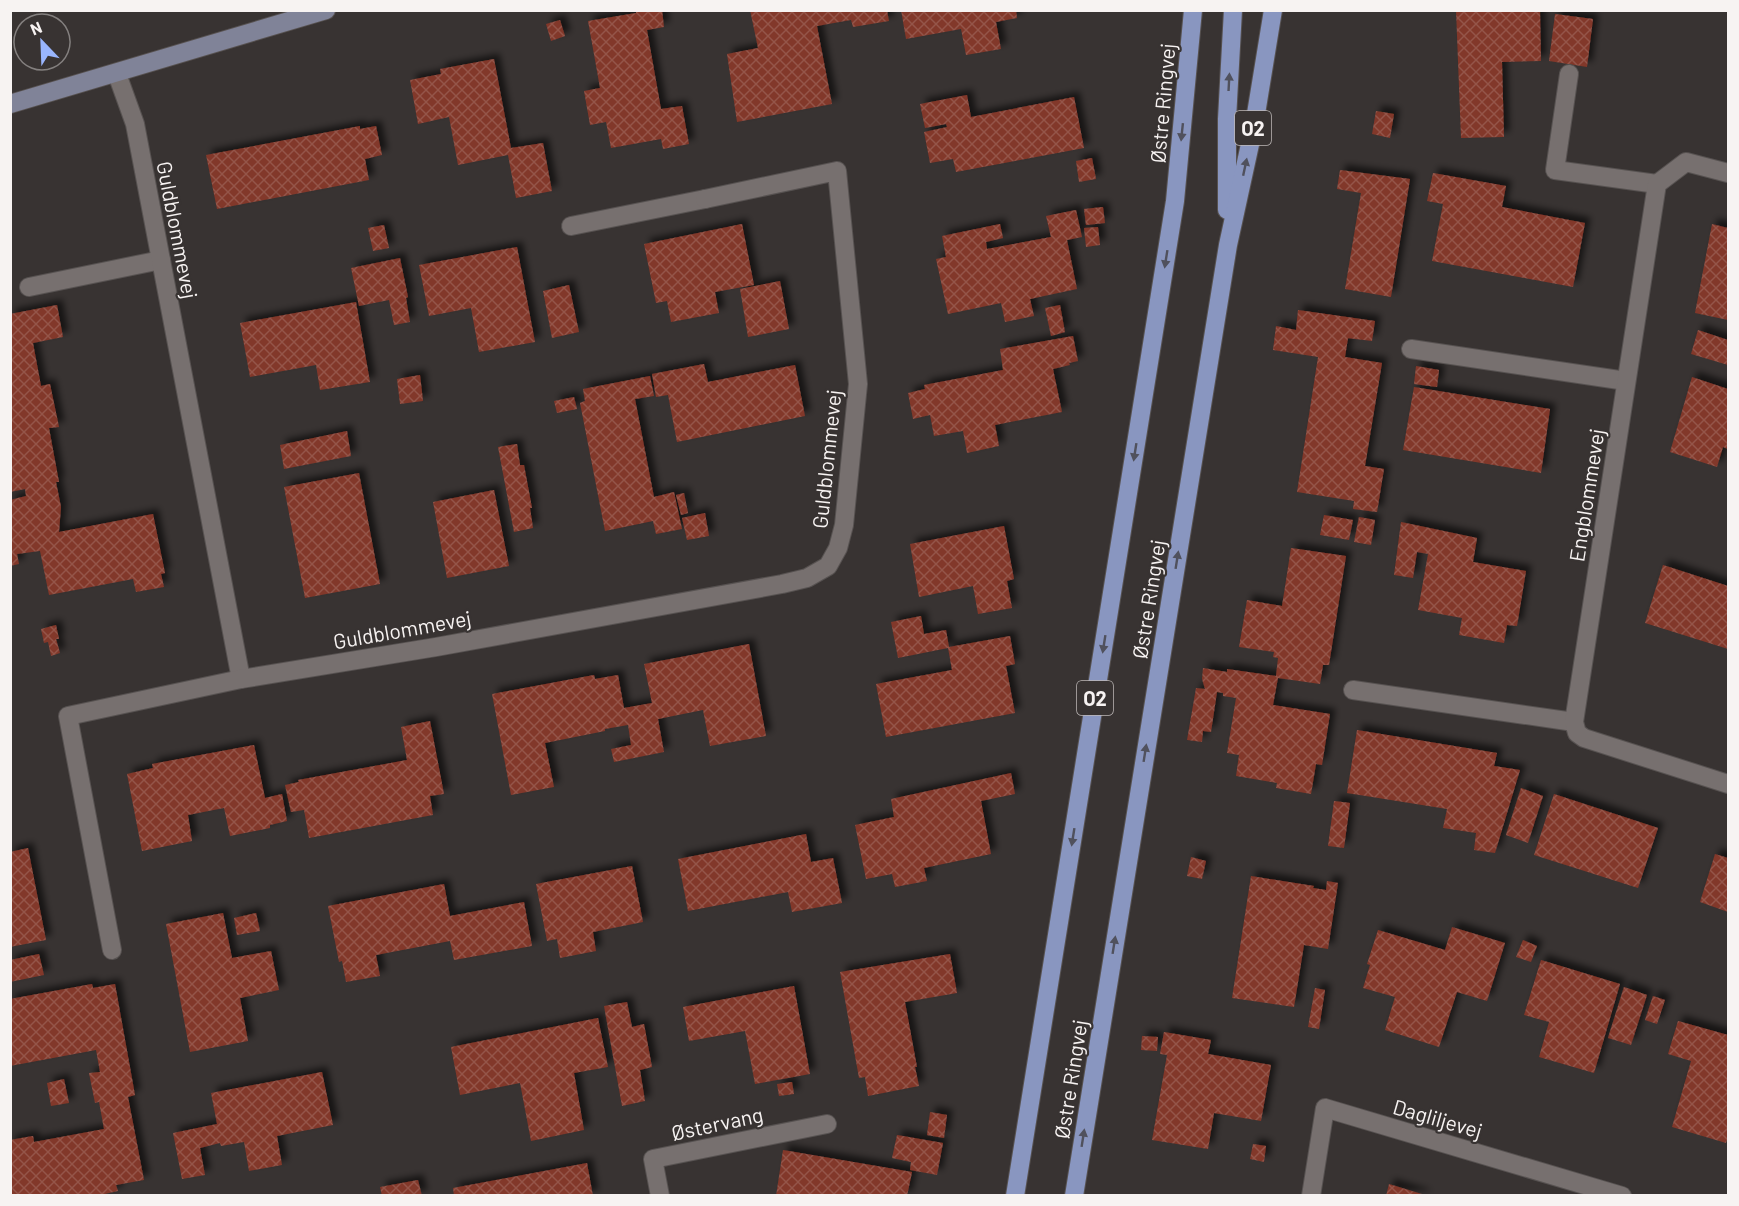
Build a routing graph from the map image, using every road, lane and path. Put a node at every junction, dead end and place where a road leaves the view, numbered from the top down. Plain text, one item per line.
1 (326, 10) edge
2 (1192, 10) edge
3 (1233, 10) edge
4 (1273, 10) edge
5 (117, 74) junction
6 (1569, 74) dead end
7 (10, 104) edge
8 (1728, 173) edge
9 (1657, 184) junction
10 (571, 226) dead end
11 (1228, 245) junction
12 (161, 260) junction
13 (29, 287) dead end
14 (1411, 349) dead end
15 (1626, 381) junction
16 (241, 679) junction
17 (1353, 690) dead end
18 (1574, 722) junction
19 (1728, 784) edge
20 (112, 950) dead end
21 (827, 1124) dead end
22 (660, 1196) edge
23 (1015, 1196) edge
24 (1074, 1196) edge
25 (1311, 1196) edge
26 (1622, 1196) edge

1 - 5 street
2 -> 23 main road, Østre Ringvej / O2
11 -> 3 main road
11 -> 4 main road, Østre Ringvej / O2
5 - 7 street
5 - 12 street, Guldblommevej
6 - 9 street
8 - 9 street
9 - 15 street, Engblommevej
10 - 16 street, Guldblommevej
24 -> 11 main road, Østre Ringvej / O2
12 - 13 street
12 - 16 street, Guldblommevej
14 - 15 street
15 - 18 street, Engblommevej
16 - 20 street, Guldblommevej
17 - 18 street
18 - 19 street
21 - 22 street, Østervang
25 - 26 street, Dagliljevej

